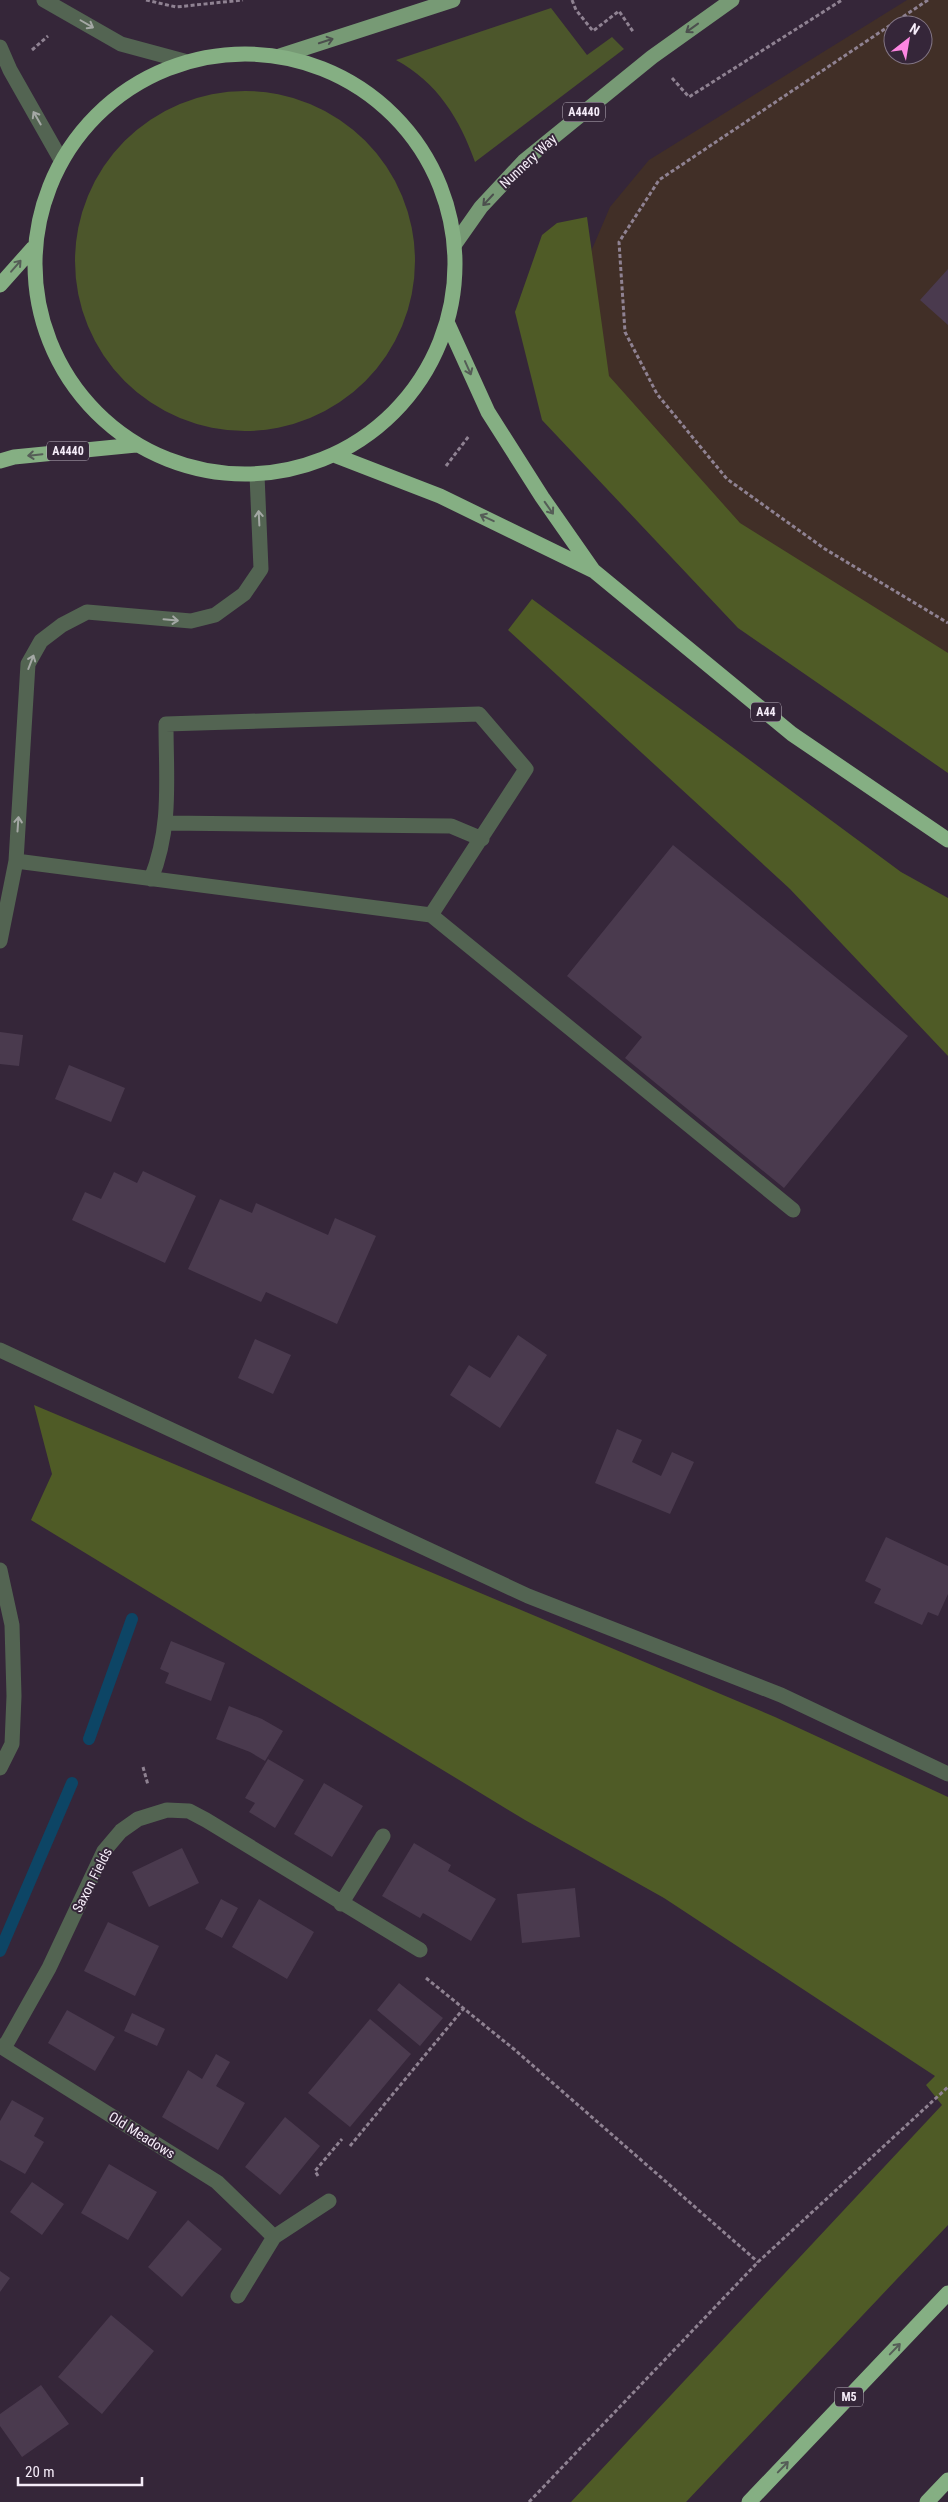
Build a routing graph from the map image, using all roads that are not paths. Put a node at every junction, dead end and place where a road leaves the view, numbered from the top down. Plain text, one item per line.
1 (44, 0) edge
2 (453, 0) edge
3 (732, 0) edge
4 (0, 47) edge
5 (280, 56) junction
6 (184, 61) junction
7 (61, 160) junction
8 (455, 244) junction
9 (33, 248) junction
10 (0, 285) edge
11 (448, 324) junction
12 (136, 445) junction
13 (334, 455) junction
14 (0, 461) edge
15 (257, 475) junction
16 (594, 571) junction
17 (166, 824) junction
18 (482, 839) junction
19 (948, 840) edge
20 (16, 861) junction
21 (151, 879) junction
22 (431, 914) junction
23 (0, 941) edge
24 (793, 1210) dead end
25 (0, 1350) edge
26 (0, 1570) edge
27 (0, 1768) edge
28 (947, 1772) edge
29 (383, 1836) dead end
30 (341, 1904) junction
31 (420, 1950) dead end
32 (2, 2047) edge
33 (329, 2201) dead end
34 (274, 2237) junction
35 (948, 2293) edge
36 (238, 2296) dead end
37 (948, 2480) edge
38 (749, 2502) edge
39 (927, 2502) edge

1 -> 6 street
5 -> 2 main road
3 -> 8 main road, Nunnery Way / A4440
7 -> 4 street
5 - 6 highway
5 - 8 highway
6 - 7 highway
7 - 9 highway
8 - 11 highway
10 -> 9 highway
9 - 12 highway
11 - 13 highway
11 -> 16 highway, A44
12 -> 14 highway, A4440
12 - 15 highway
13 - 15 highway
16 -> 13 highway, A44
20 -> 15 street
16 - 19 highway, A44
17 - 18 street
17 - 18 street
17 - 21 street
18 - 22 street
20 - 21 street
20 - 23 street
21 - 22 street
22 - 24 street
25 - 28 street
26 - 27 street
29 - 30 street
30 - 31 street, Saxon Fields
30 - 32 street, Saxon Fields
32 - 34 street, Old Meadows
33 - 34 street
34 - 36 street
38 -> 35 highway, M5
37 - 39 highway

